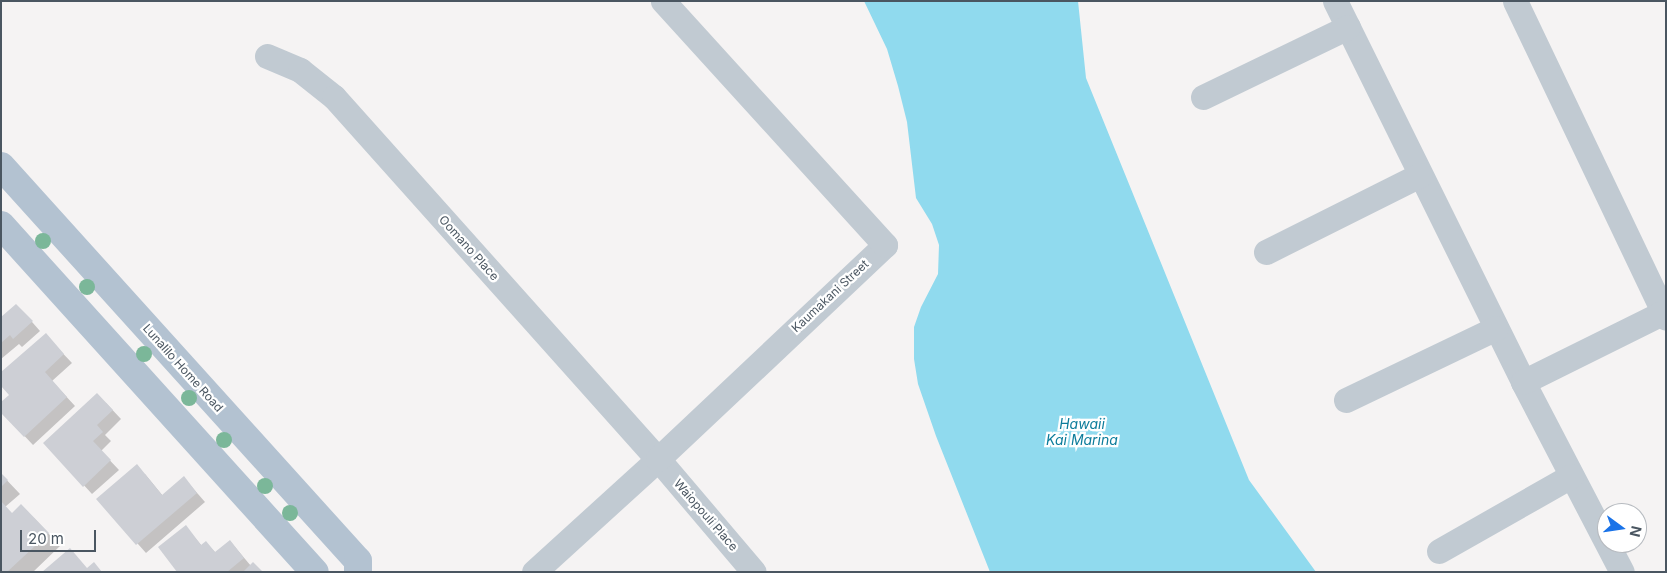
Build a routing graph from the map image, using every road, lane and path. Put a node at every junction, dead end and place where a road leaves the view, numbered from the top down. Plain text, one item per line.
1 (662, 1) edge
2 (1335, 1) edge
3 (1515, 1) edge
4 (1348, 27) junction
5 (267, 56) dead end
6 (1203, 97) dead end
7 (1, 166) edge
8 (1420, 175) junction
9 (1, 226) edge
10 (1266, 252) dead end
11 (1665, 314) edge
12 (1496, 328) junction
13 (1522, 382) junction
14 (1346, 400) dead end
15 (658, 459) junction
16 (1571, 476) junction
17 (1439, 551) dead end
18 (315, 572) edge
19 (358, 572) edge
20 (534, 572) edge
21 (754, 572) edge
22 (1622, 572) edge

1 - 15 street, Kaumakani Street
2 - 4 street
3 - 11 street
4 - 6 street
4 - 8 street
5 - 15 street, Oomano Place
7 - 19 main road, Lunalilo Home Road
8 - 10 street
8 - 12 street
9 - 18 main road
11 - 13 street
12 - 13 street
12 - 14 street
13 - 16 street
15 - 20 street, Kaumakani Street
15 - 21 street, Waiopouli Place
16 - 17 street
16 - 22 street

